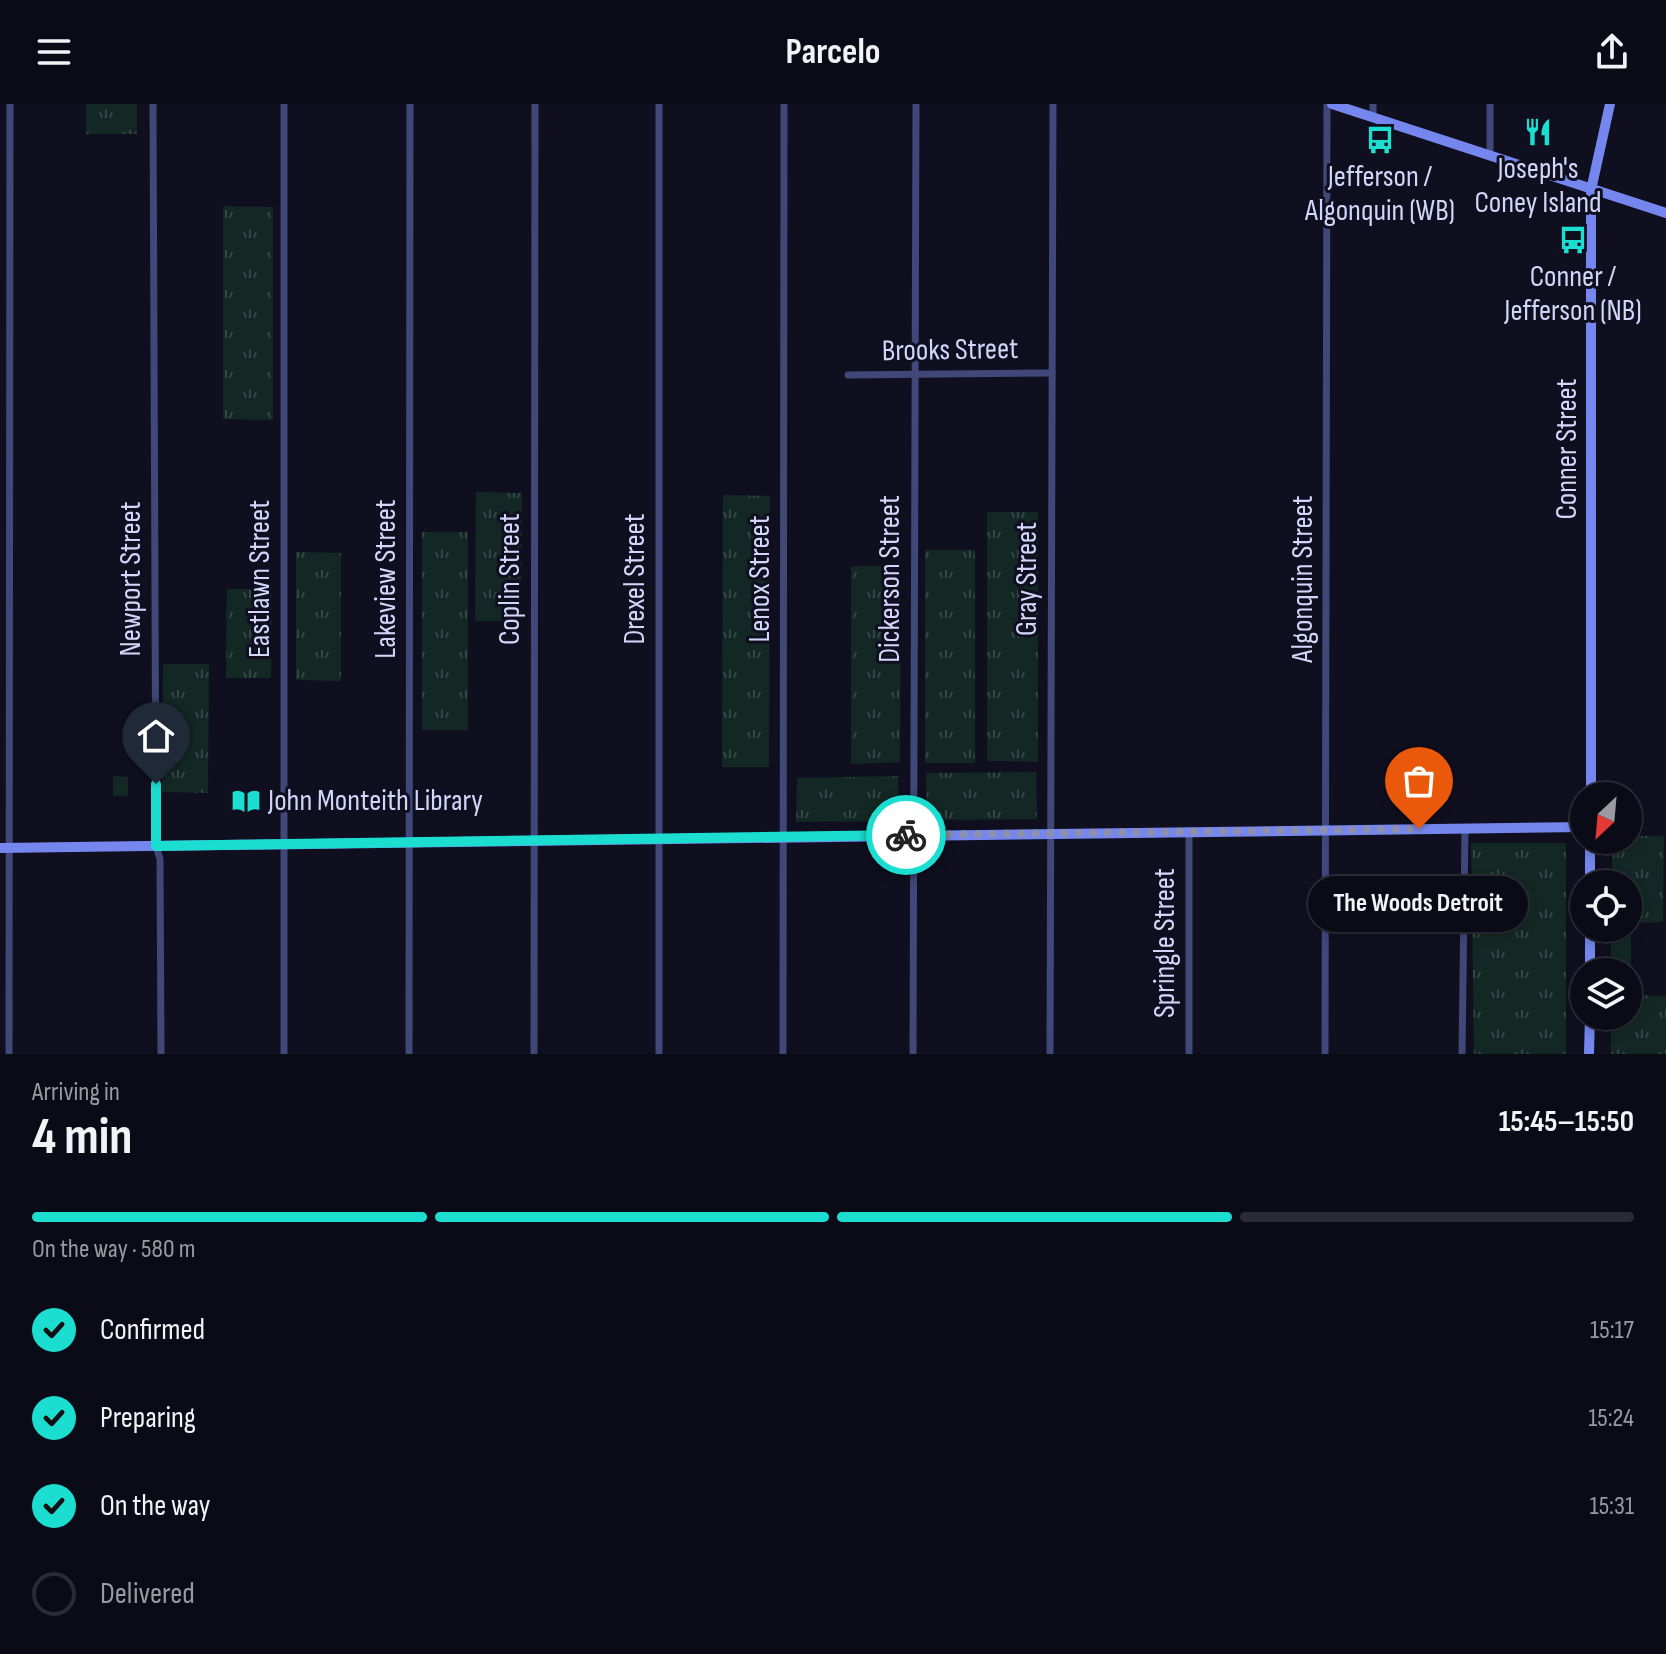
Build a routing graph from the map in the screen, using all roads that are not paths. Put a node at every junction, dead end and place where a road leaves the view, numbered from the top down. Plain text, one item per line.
1 (10, 104) edge
2 (153, 104) edge
3 (284, 104) edge
4 (410, 104) edge
5 (535, 104) edge
6 (659, 104) edge
7 (784, 104) edge
8 (916, 104) edge
9 (1053, 104) edge
10 (1329, 104) edge
11 (1373, 104) edge
12 (1490, 104) edge
13 (1610, 104) edge
14 (1373, 118) junction
15 (1490, 157) junction
16 (1591, 190) junction
17 (1666, 213) edge
18 (1052, 373) junction
19 (915, 374) junction
20 (848, 375) dead end
21 (1591, 782) edge
22 (1570, 827) edge
23 (1465, 829) junction
24 (1326, 830) junction
25 (1189, 831) junction
26 (1050, 833) junction
27 (914, 835) junction
28 (784, 837) junction
29 (659, 839) junction
30 (534, 841) junction
31 (410, 842) junction
32 (284, 844) junction
33 (156, 846) junction
34 (5, 848) edge
35 (1590, 1030) edge
36 (9, 1054) edge
37 (161, 1054) edge
38 (284, 1054) edge
39 (409, 1054) edge
40 (534, 1054) edge
41 (659, 1054) edge
42 (783, 1054) edge
43 (913, 1054) edge
44 (1050, 1054) edge
45 (1189, 1054) edge
46 (1325, 1054) edge
47 (1462, 1054) edge
48 (1589, 1054) edge

1 - 34 street
2 - 33 street, Newport Street
3 - 32 street, Eastlawn Street
4 - 31 street, Lakeview Street
5 - 30 street, Coplin Street
6 - 29 street, Drexel Street
7 - 28 street, Lenox Street
8 - 19 street, Dickerson Street
9 - 18 street, Gray Street
10 - 14 street
10 - 24 street, Algonquin Street
11 - 14 street
12 - 15 street
13 - 16 street, Conner Street
14 - 15 street
15 - 16 street
16 - 17 street
16 - 21 street, Conner Street
18 - 19 street, Brooks Street
18 - 26 street, Gray Street
19 - 20 street, Brooks Street
19 - 27 street, Dickerson Street
22 - 23 street
23 - 24 street
23 - 47 street
24 - 25 street
24 - 46 street, Algonquin Street
25 - 26 street
25 - 45 street, Springle Street
26 - 27 street
26 - 44 street, Gray Street
27 - 28 street
27 - 43 street, Dickerson Street
28 - 29 street
28 - 42 street, Lenox Street
29 - 30 street
29 - 41 street, Drexel Street
30 - 31 street
30 - 40 street, Coplin Street
31 - 32 street
31 - 39 street, Lakeview Street
32 - 33 street
32 - 38 street, Eastlawn Street
33 - 34 street
33 - 37 street, Newport Street
34 - 36 street
35 - 48 street

